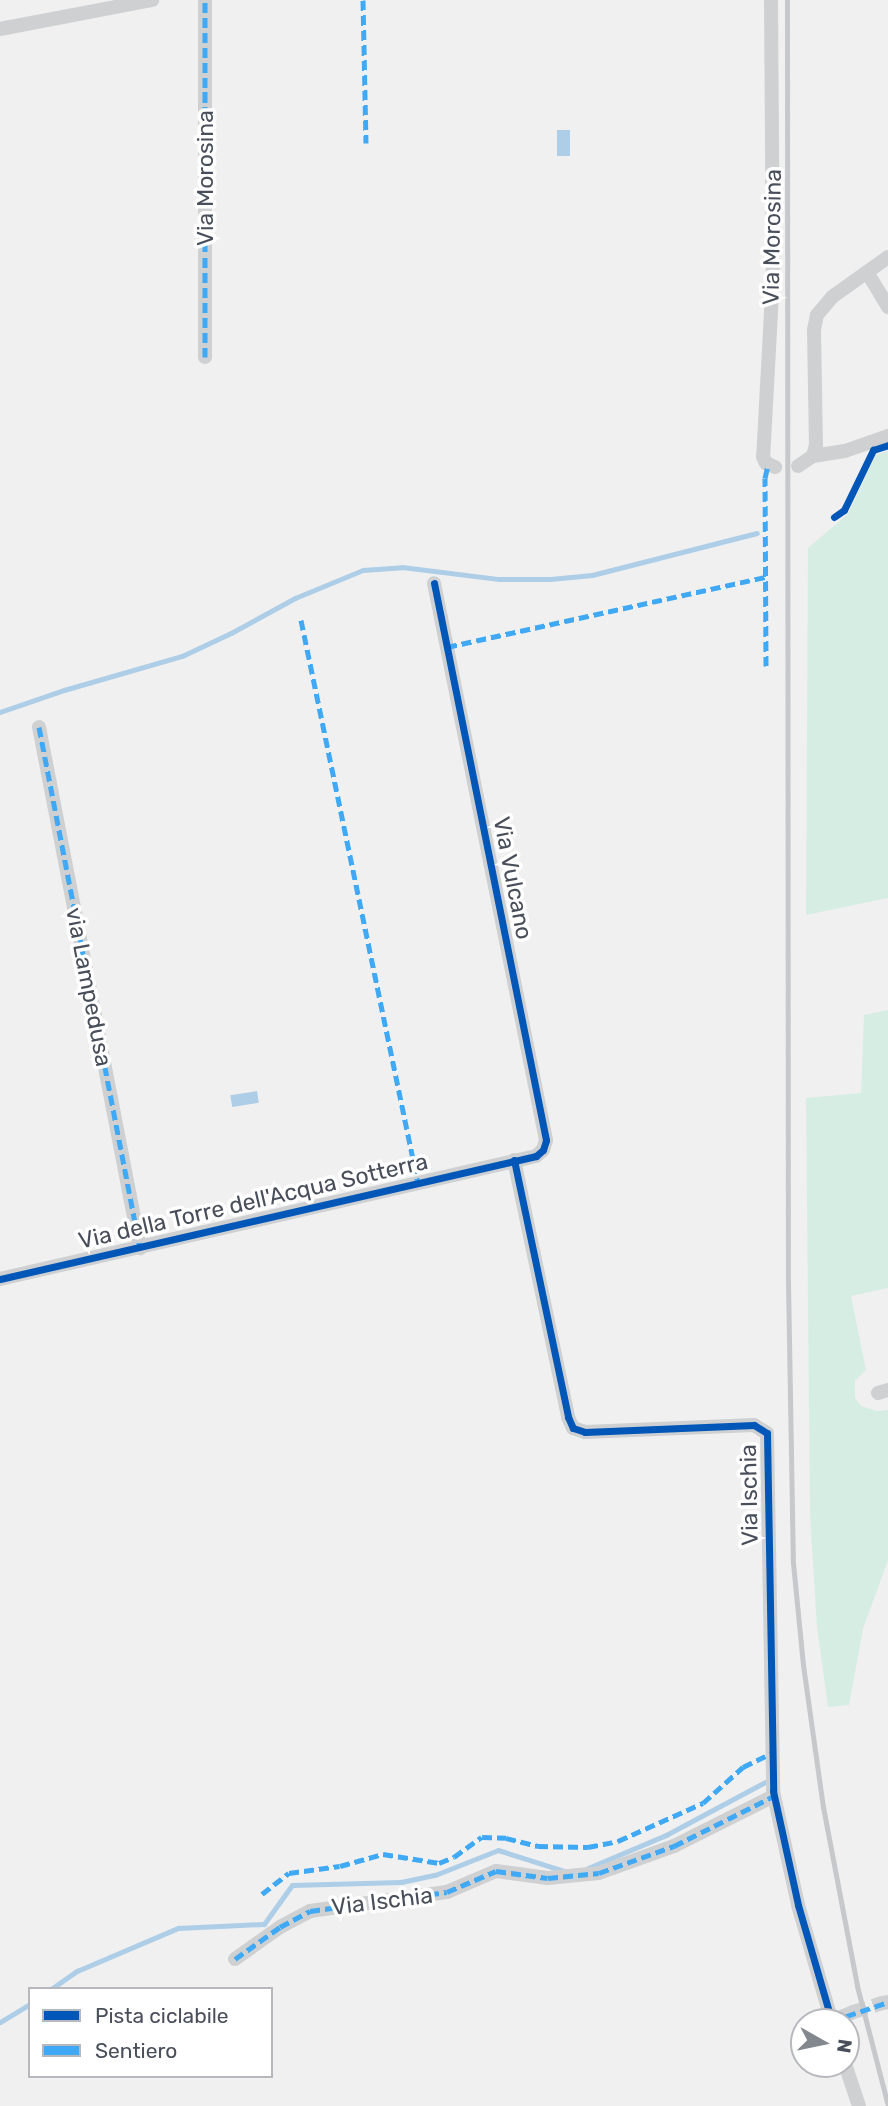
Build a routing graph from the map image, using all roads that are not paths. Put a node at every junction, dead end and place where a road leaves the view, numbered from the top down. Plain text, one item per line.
1 (152, 0) edge
2 (205, 0) edge
3 (771, 0) edge
4 (0, 29) edge
5 (888, 257) edge
6 (867, 272) junction
7 (888, 307) edge
8 (205, 357) dead end
9 (888, 436) edge
10 (813, 456) junction
11 (797, 466) dead end
12 (775, 467) dead end
13 (434, 583) dead end
14 (39, 727) dead end
15 (514, 1160) junction
16 (140, 1248) junction
17 (0, 1279) edge
18 (774, 1796) junction
19 (235, 1959) dead end
20 (828, 2008) edge
21 (850, 2078) edge
22 (859, 2106) edge

1 - 4 street
2 - 8 street, Via Morosina
3 - 12 street, Via Morosina
5 - 6 street
6 - 7 street
6 - 10 street
9 - 10 street
10 - 11 street
13 - 15 street, Via Vulcano
14 - 16 street, via Lampedusa
15 - 16 street, Via della Torre dell'Acqua Sotterra
15 - 18 street, Via Ischia
16 - 17 street, Via della Torre dell'Acqua Sotterra
18 - 19 street, Via Ischia
18 - 20 street, Via Ischia
21 - 22 street

